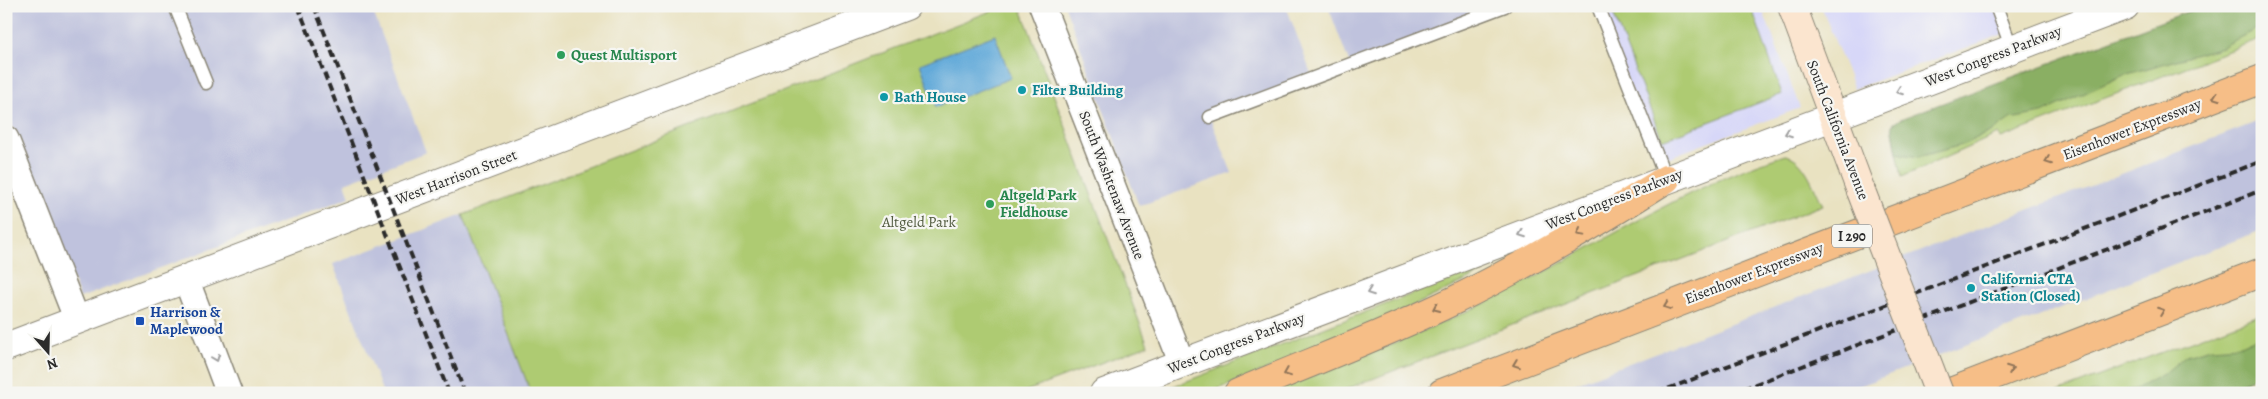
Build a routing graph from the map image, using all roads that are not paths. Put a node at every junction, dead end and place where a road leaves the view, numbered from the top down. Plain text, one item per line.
1 (175, 6) edge
2 (906, 6) edge
3 (1042, 6) edge
4 (1505, 6) edge
5 (1598, 6) edge
6 (1792, 6) edge
7 (1996, 6) edge
8 (2125, 6) edge
9 (2012, 49) junction
10 (2262, 79) edge
11 (206, 83) dead end
12 (1834, 116) junction
13 (1210, 118) dead end
14 (9, 151) edge
15 (1666, 179) junction
16 (2262, 272) edge
17 (186, 280) junction
18 (77, 320) junction
19 (6, 347) edge
20 (1182, 363) junction
21 (229, 393) edge
22 (1104, 393) edge
23 (1238, 393) edge
24 (1442, 393) edge
25 (1939, 393) edge
26 (1948, 393) edge

1 - 11 lane
2 - 17 street, West Harrison Street
3 - 20 street, South Washtenaw Avenue
4 - 13 lane
5 - 15 lane
6 - 12 main road, South California Avenue
7 - 9 lane
8 - 9 street, West Congress Parkway
9 -> 12 street, West Congress Parkway
10 -> 24 highway, Eisenhower Expressway / I 290
12 -> 15 street, West Congress Parkway
12 - 25 main road, South California Avenue, bridge
14 - 18 street
15 -> 20 street, West Congress Parkway
15 -> 23 highway
26 -> 16 highway
17 - 18 street, West Harrison Street
17 -> 21 street
18 - 19 street, West Harrison Street
20 - 22 street, West Congress Parkway

